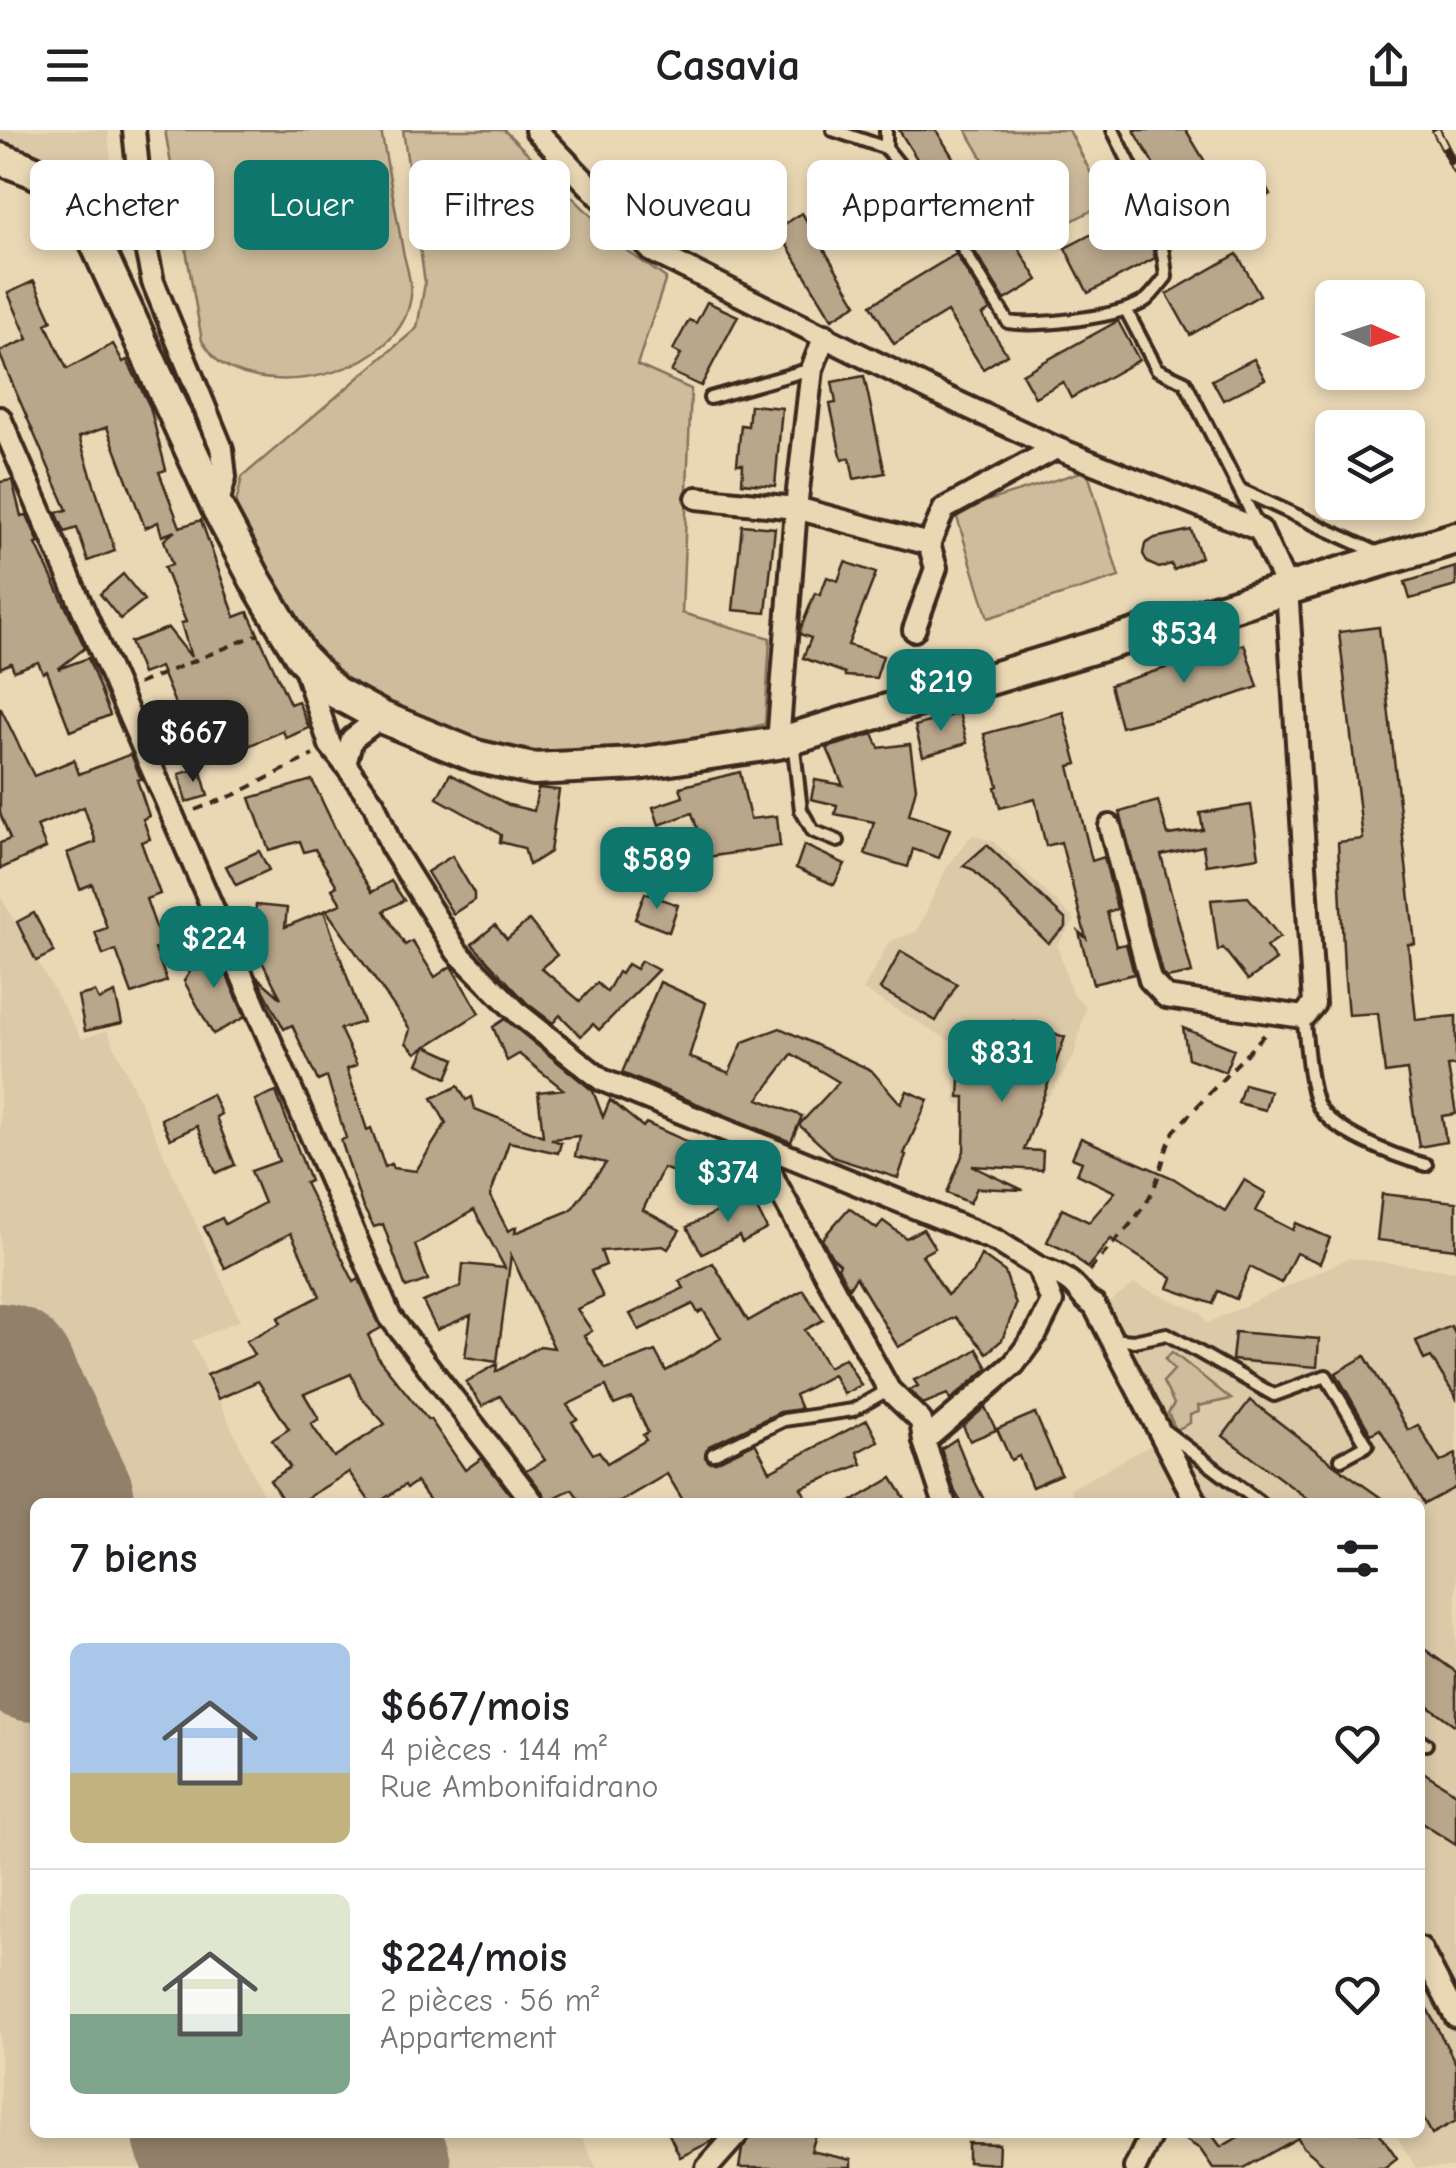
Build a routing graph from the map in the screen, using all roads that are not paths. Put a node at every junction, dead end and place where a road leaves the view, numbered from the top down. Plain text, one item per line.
1 (134, 130) edge
2 (536, 130) edge
3 (833, 130) edge
4 (886, 130) edge
5 (1113, 130) edge
6 (886, 148) junction
7 (0, 159) edge
8 (1126, 310) junction
9 (825, 335) junction
10 (812, 368) junction
11 (710, 398) dead end
12 (0, 418) edge
13 (1056, 448) junction
14 (1242, 490) junction
15 (697, 498) dead end
16 (217, 507) junction
17 (796, 508) junction
18 (1260, 530) junction
19 (1456, 538) edge
20 (930, 544) junction
21 (1390, 558) junction
22 (1287, 588) junction
23 (914, 630) road end
24 (302, 658) junction
25 (381, 717) junction
26 (785, 741) junction
27 (345, 764) junction
28 (1110, 826) dead end
29 (838, 841) dead end
30 (1293, 1016) junction
31 (759, 1144) junction
32 (1426, 1165) dead end
33 (1038, 1268) junction
34 (1111, 1339) junction
35 (889, 1390) junction
36 (1156, 1424) junction
37 (924, 1441) junction
38 (713, 1454) dead end
39 (1341, 1459) dead end
40 (530, 1498) edge
41 (943, 1498) edge
42 (1194, 1498) edge
43 (1254, 1498) edge
44 (1425, 1958) edge
45 (1456, 2017) edge
46 (734, 2138) edge
47 (1149, 2138) edge
48 (707, 2168) edge
49 (1135, 2168) edge

1 - 16 street
2 - 9 street
3 - 6 lane
4 - 6 lane
5 - 8 lane
6 - 8 lane
7 - 16 street
8 - 14 lane
9 - 10 street
9 - 13 street
10 - 11 lane
10 - 17 street
12 - 40 street
13 - 18 street
13 - 20 street
14 - 18 lane
14 - 21 lane
15 - 17 street
16 - 24 street
17 - 20 street
17 - 26 street
18 - 22 street
19 - 21 street
20 - 23 street
21 - 22 street
22 - 26 street
22 - 30 street
24 - 25 street
24 - 27 street
25 - 26 street
25 - 27 street
26 - 29 lane
27 - 31 street
28 - 30 street
30 - 32 lane
31 - 33 street
31 - 35 street
33 - 34 street
33 - 37 street
34 - 36 street
34 - 39 lane
35 - 37 street
35 - 38 lane
36 - 42 street
36 - 43 lane
37 - 41 street
44 - 45 street
46 - 48 street
47 - 49 street

